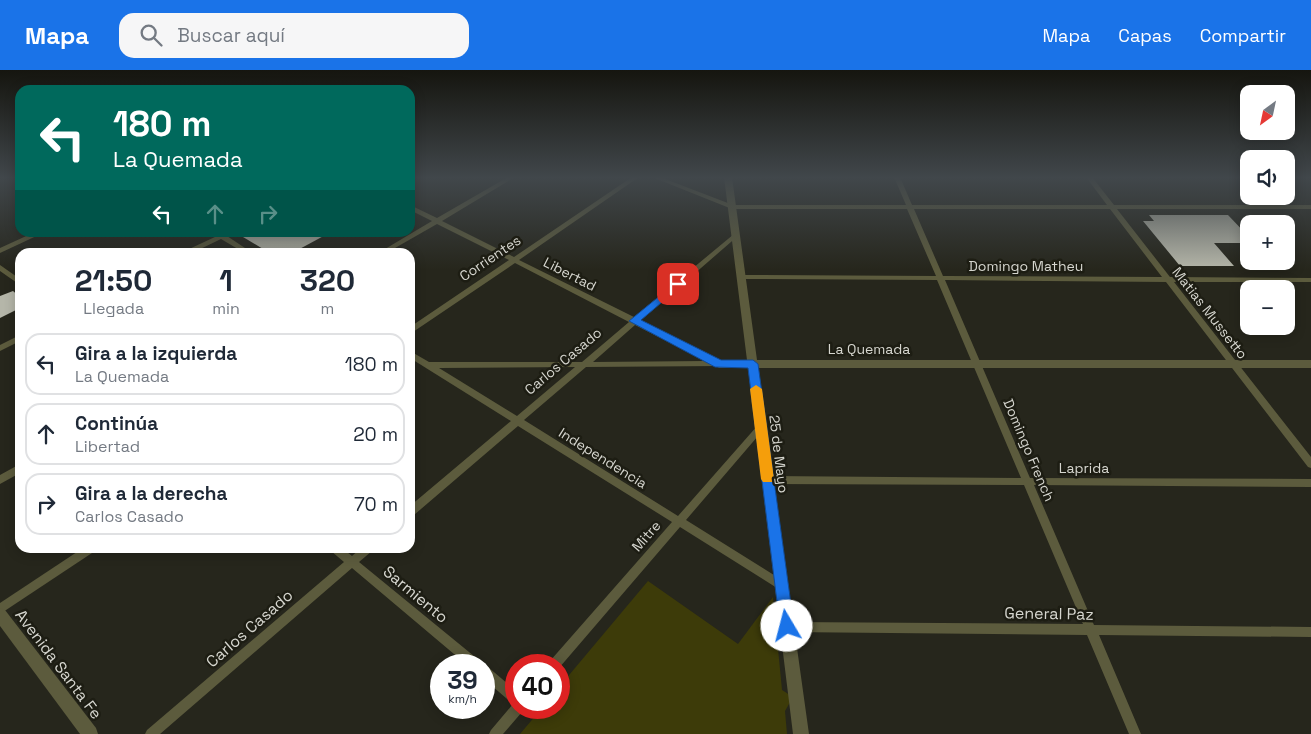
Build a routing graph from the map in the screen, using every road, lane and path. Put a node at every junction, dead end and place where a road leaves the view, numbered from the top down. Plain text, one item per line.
1 (732, 207) edge
2 (460, 208) edge
3 (590, 208) edge
4 (910, 208) edge
5 (1113, 208) edge
6 (415, 210) edge
7 (438, 221) junction
8 (415, 234) edge
9 (736, 235) junction
10 (30, 237) edge
11 (222, 237) joint
12 (410, 237) edge
13 (199, 248) edge
14 (240, 248) edge
15 (391, 248) edge
16 (0, 250) edge
17 (514, 260) junction
18 (0, 267) edge
19 (742, 277) junction
20 (940, 278) junction
21 (15, 279) edge
22 (1168, 279) junction
23 (1311, 280) edge
24 (634, 321) junction
25 (415, 327) edge
26 (15, 340) edge
27 (0, 348) edge
28 (415, 357) edge
29 (583, 364) junction
30 (719, 364) junction
31 (753, 364) junction
32 (977, 364) junction
33 (1233, 364) junction
34 (1311, 364) edge
35 (427, 365) junction
36 (516, 420) junction
37 (761, 427) junction
38 (1311, 464) edge
39 (15, 471) edge
40 (0, 480) edge
41 (768, 480) junction
42 (1027, 482) junction
43 (1311, 483) edge
44 (415, 508) edge
45 (679, 522) junction
46 (84, 553) edge
47 (342, 553) edge
48 (362, 553) edge
49 (352, 561) junction
50 (782, 585) junction
51 (0, 609) edge
52 (0, 615) edge
53 (787, 626) junction
54 (1090, 630) junction
55 (1311, 632) edge
56 (463, 654) edge
57 (564, 654) edge
58 (495, 681) edge
59 (505, 690) edge
60 (508, 719) edge
61 (90, 734) edge
62 (151, 734) edge
63 (494, 734) edge
64 (801, 734) edge
65 (1135, 734) edge

1 - 9 street, 25 de Mayo
2 - 7 street
3 - 17 street, Corrientes
4 - 20 street, Domingo French
5 - 22 street, Matias Mussetto
6 - 7 street, Libertad
7 - 8 street
7 - 17 street, Libertad
9 - 19 street, 25 de Mayo
9 - 24 street, Carlos Casado
10 - 16 street
11 - 13 street
11 - 14 street
12 - 15 street
17 - 24 street, Libertad
17 - 25 street, Corrientes
18 - 21 street
19 - 20 street, Domingo Matheu
19 - 31 street, 25 de Mayo
20 - 22 street, Domingo Matheu
20 - 32 street, Domingo French
22 - 23 street, Domingo Matheu
22 - 33 street, Matias Mussetto
24 - 29 street, Carlos Casado
24 - 30 street, Libertad
26 - 27 street
28 - 35 street, Independencia
29 - 30 street, La Quemada
29 - 35 street, La Quemada
29 - 36 street, Carlos Casado
30 - 31 street, La Quemada
31 - 32 street, La Quemada
31 - 37 street, 25 de Mayo
32 - 33 street, La Quemada
32 - 42 street, Domingo French
33 - 34 street, La Quemada
33 - 38 street, Matias Mussetto
35 - 36 street, Independencia
36 - 44 street, Carlos Casado
36 - 45 street, Independencia
37 - 41 street, 25 de Mayo
37 - 45 street, Mitre
39 - 40 street
41 - 42 street, Laprida
41 - 50 street, 25 de Mayo
42 - 43 street, Laprida
42 - 54 street, Domingo French
45 - 50 street, Independencia
45 - 57 street, Mitre
46 - 51 street
47 - 49 street, Sarmiento
48 - 49 street, Carlos Casado
49 - 56 street, Sarmiento
49 - 62 street, Carlos Casado
50 - 53 street, 25 de Mayo
52 - 61 street, Avenida Santa Fe
53 - 54 street, General Paz
53 - 64 street, 25 de Mayo
54 - 55 street, General Paz
54 - 65 street, Domingo French
58 - 59 street
60 - 63 street

